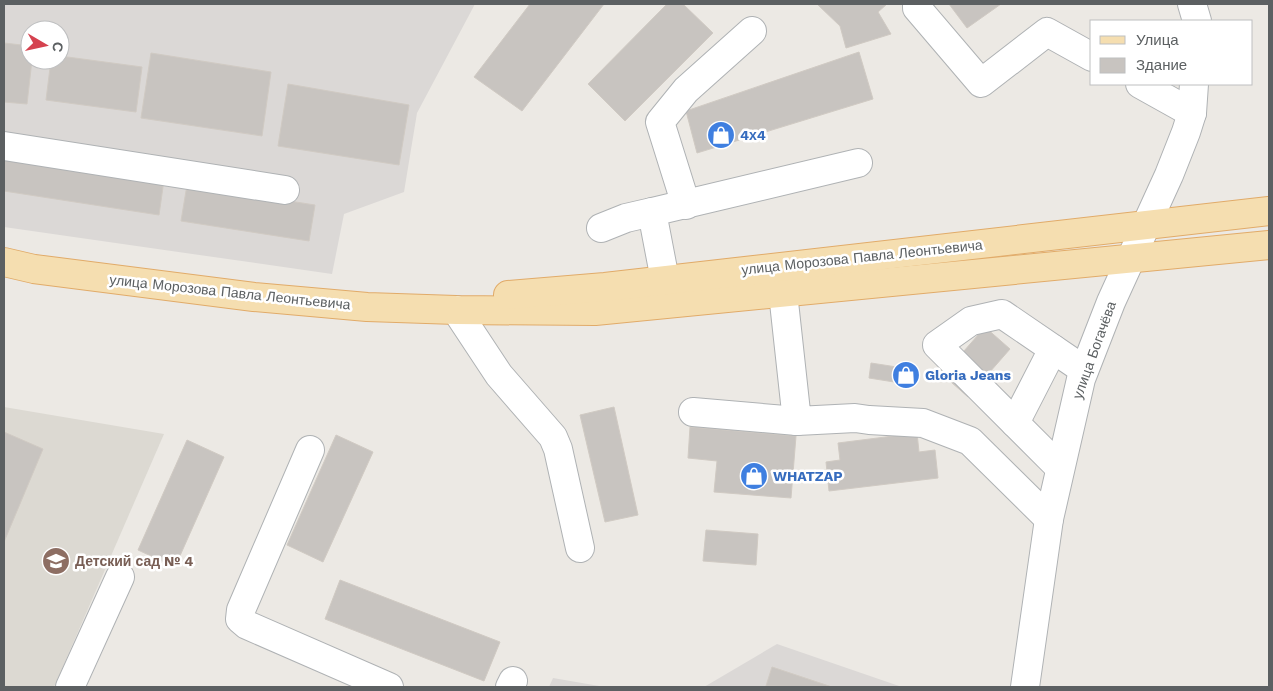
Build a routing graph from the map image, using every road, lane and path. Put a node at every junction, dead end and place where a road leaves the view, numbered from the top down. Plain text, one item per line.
1 (917, 4) edge
2 (1192, 4) edge
3 (1197, 20) edge
4 (752, 31) dead end
5 (1090, 55) edge
6 (1142, 85) edge
7 (1194, 85) edge
8 (1192, 113) junction
9 (4, 146) edge
10 (858, 163) dead end
11 (285, 190) dead end
12 (686, 205) junction
13 (1269, 211) edge
14 (652, 212) junction
15 (1146, 225) junction
16 (601, 228) dead end
17 (1269, 245) edge
18 (1130, 259) junction
19 (4, 262) edge
20 (665, 280) junction
21 (783, 293) junction
22 (456, 310) junction
23 (1053, 349) junction
24 (1084, 370) junction
25 (693, 412) dead end
26 (797, 420) junction
27 (1015, 423) junction
28 (310, 450) dead end
29 (1060, 468) junction
30 (1049, 519) junction
31 (580, 548) dead end
32 (120, 577) dead end
33 (70, 687) edge
34 (389, 687) edge
35 (1025, 687) edge

1 - 5 street
2 - 3 street
4 - 12 street
6 - 8 street
7 - 8 street, улица Богачёва
8 - 15 street, улица Богачёва
9 - 11 street
10 - 12 street
12 - 14 street
13 - 15 main road, улица Морозова Павла Леонтьевича
14 - 16 street
14 - 20 street
15 - 18 street, улица Богачёва
15 - 20 main road, улица Морозова Павла Леонтьевича
17 - 18 main road, улица Морозова Павла Леонтьевича
18 - 21 main road, улица Морозова Павла Леонтьевича
18 - 24 street, улица Богачёва
19 - 22 main road, улица Морозова Павла Леонтьевича
20 - 22 main road, улица Морозова Павла Леонтьевича
21 - 22 main road, улица Морозова Павла Леонтьевича
21 - 26 street
22 - 31 street
23 - 24 street
23 - 27 street
23 - 27 street
24 - 29 street, улица Богачёва
25 - 26 street
26 - 30 street
27 - 29 street
28 - 34 street
29 - 30 street, улица Богачёва
30 - 35 street, улица Богачёва
32 - 33 street

